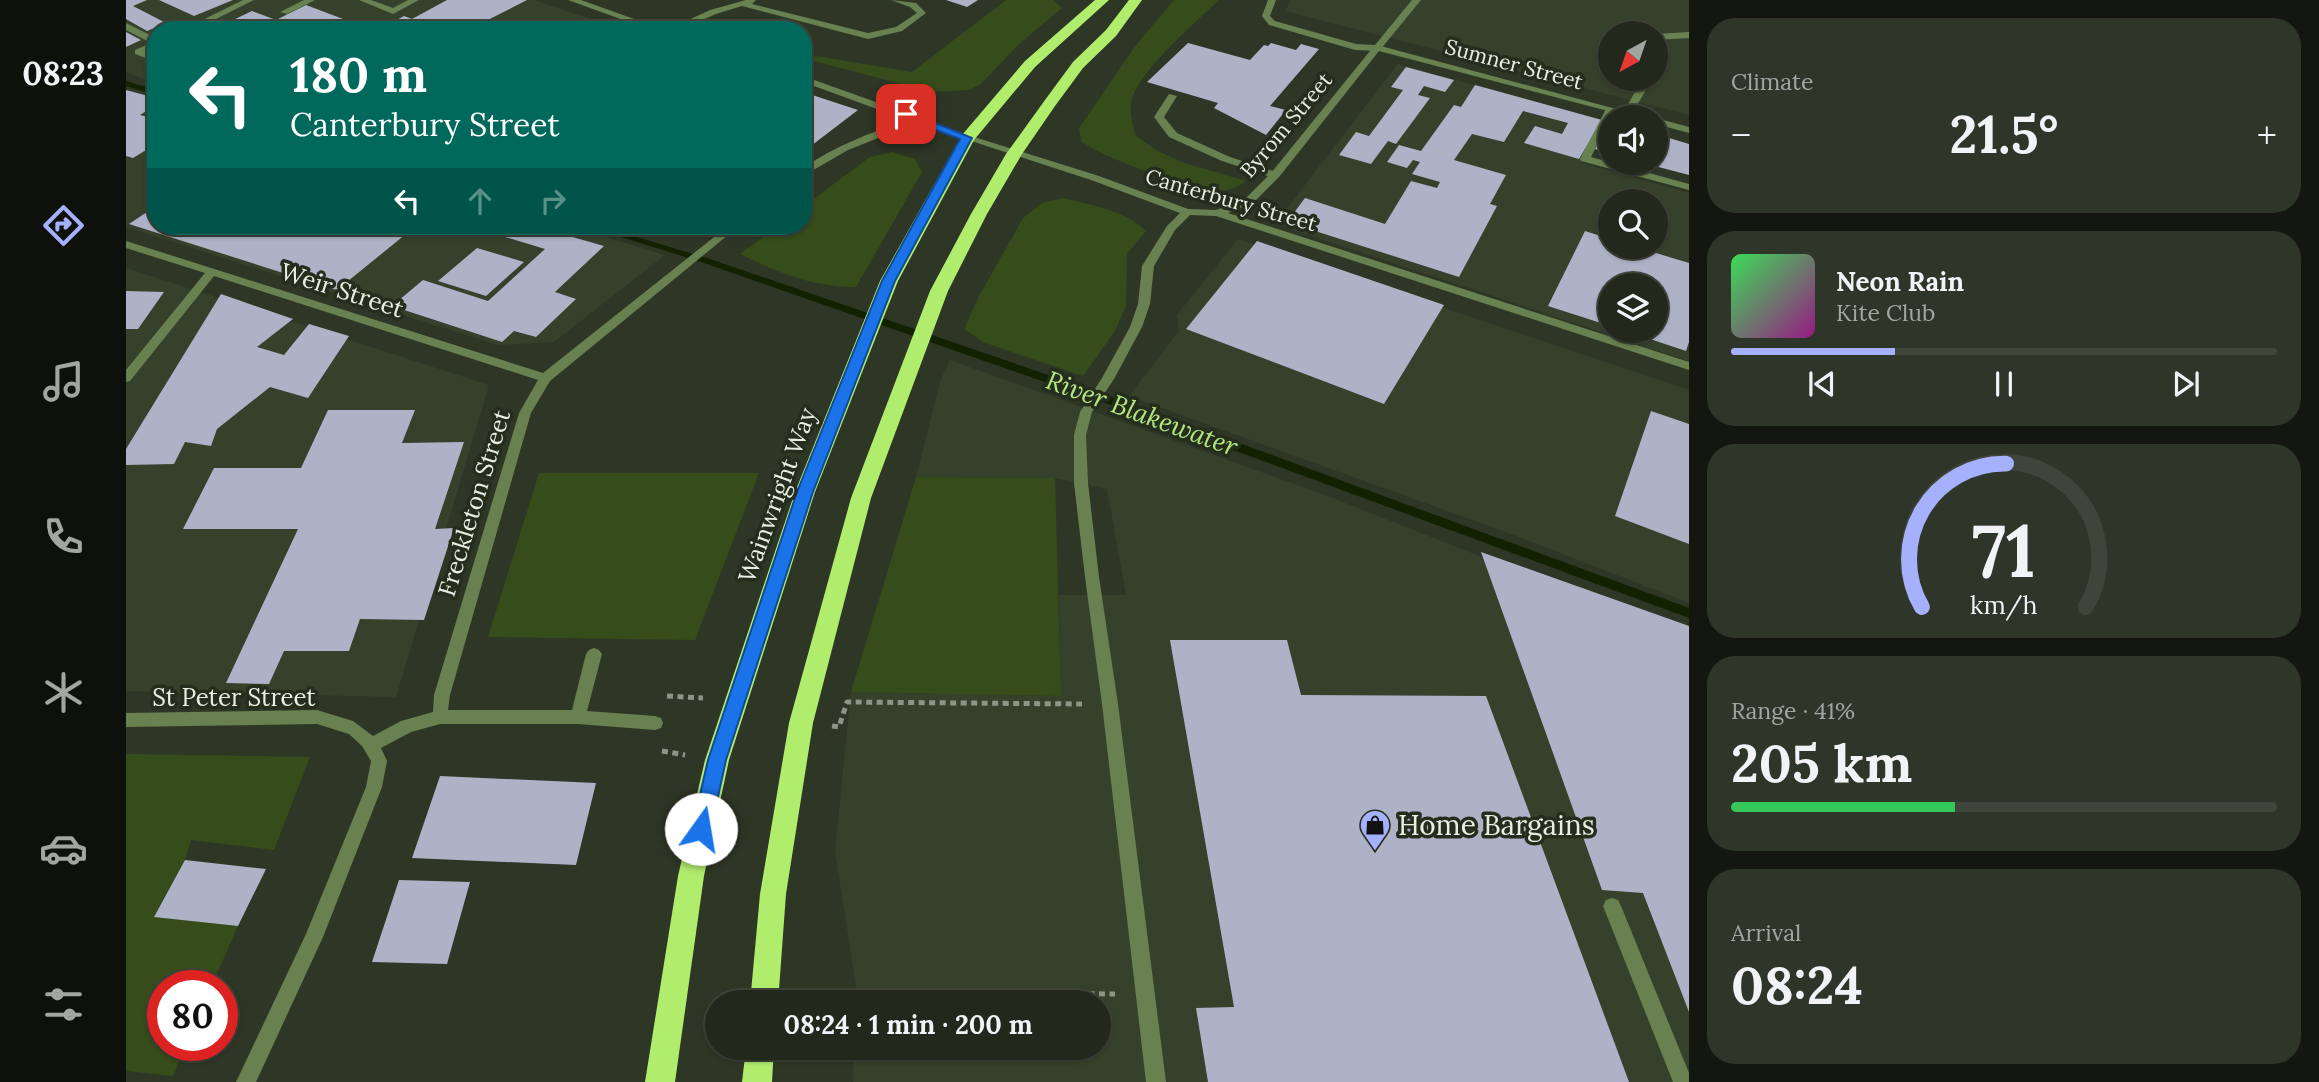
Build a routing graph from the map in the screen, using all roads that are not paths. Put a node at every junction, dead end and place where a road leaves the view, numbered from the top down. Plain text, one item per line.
1 (250, 0) edge
2 (311, 0) edge
3 (363, 0) edge
4 (415, 0) edge
5 (572, 0) edge
6 (756, 0) edge
7 (895, 0) edge
8 (1102, 0) edge
9 (1136, 0) edge
10 (1272, 0) edge
11 (1417, 0) edge
12 (743, 4) junction
13 (284, 12) dead end
14 (205, 21) edge
15 (634, 21) edge
16 (692, 21) edge
17 (809, 21) edge
18 (812, 22) edge
19 (126, 26) edge
20 (1668, 34) edge
21 (1689, 35) edge
22 (147, 38) edge
23 (147, 48) edge
24 (1377, 48) junction
25 (147, 56) edge
26 (812, 82) edge
27 (1172, 96) dead end
28 (1598, 106) edge
29 (918, 119) junction
30 (1668, 124) edge
31 (1689, 130) edge
32 (1598, 133) edge
33 (967, 138) junction
34 (1014, 154) junction
35 (1598, 162) edge
36 (812, 166) edge
37 (1275, 175) junction
38 (1644, 175) edge
39 (1689, 187) edge
40 (1187, 212) junction
41 (1217, 213) junction
42 (722, 235) edge
43 (126, 244) edge
44 (212, 271) junction
45 (1688, 363) edge
46 (545, 377) junction
47 (126, 378) edge
48 (594, 654) dead end
49 (578, 717) junction
50 (440, 718) junction
51 (126, 720) edge
52 (647, 722) road end
53 (372, 746) junction
54 (1612, 906) dead end
55 (765, 990) edge
56 (759, 1060) edge
57 (246, 1082) edge
58 (660, 1082) edge
59 (757, 1082) edge
60 (1156, 1082) edge
61 (1683, 1082) edge

1 - 14 street
2 - 13 street
3 - 4 street
5 - 15 street
6 - 12 street
7 - 18 street
8 - 33 highway, Wainwright Way
9 - 34 highway
10 - 24 street, Sumner Street
11 - 24 street, Byrom Street
12 - 16 street
12 - 17 street
19 - 22 street
20 - 21 street
23 - 25 street
24 - 28 street, Sumner Street
24 - 37 street, Byrom Street
26 - 29 street, Canterbury Street
27 - 37 street
29 - 33 street, Canterbury Street
29 - 36 street
30 - 31 street
32 - 35 street
33 - 34 street, Canterbury Street
33 - 58 highway, Wainwright Way
34 - 40 street, Canterbury Street
34 - 55 highway
37 - 41 street, Byrom Street
38 - 39 street
40 - 41 street, Canterbury Street
40 - 60 street
41 - 45 street, Canterbury Street
42 - 46 street, Freckleton Street
43 - 44 street, Weir Street
44 - 46 street, Weir Street
44 - 47 street
46 - 50 street, Freckleton Street
48 - 49 street
49 - 50 street
49 - 52 street
50 - 53 street
51 - 53 street, St Peter Street
53 - 57 street
54 - 61 street
56 - 59 highway

